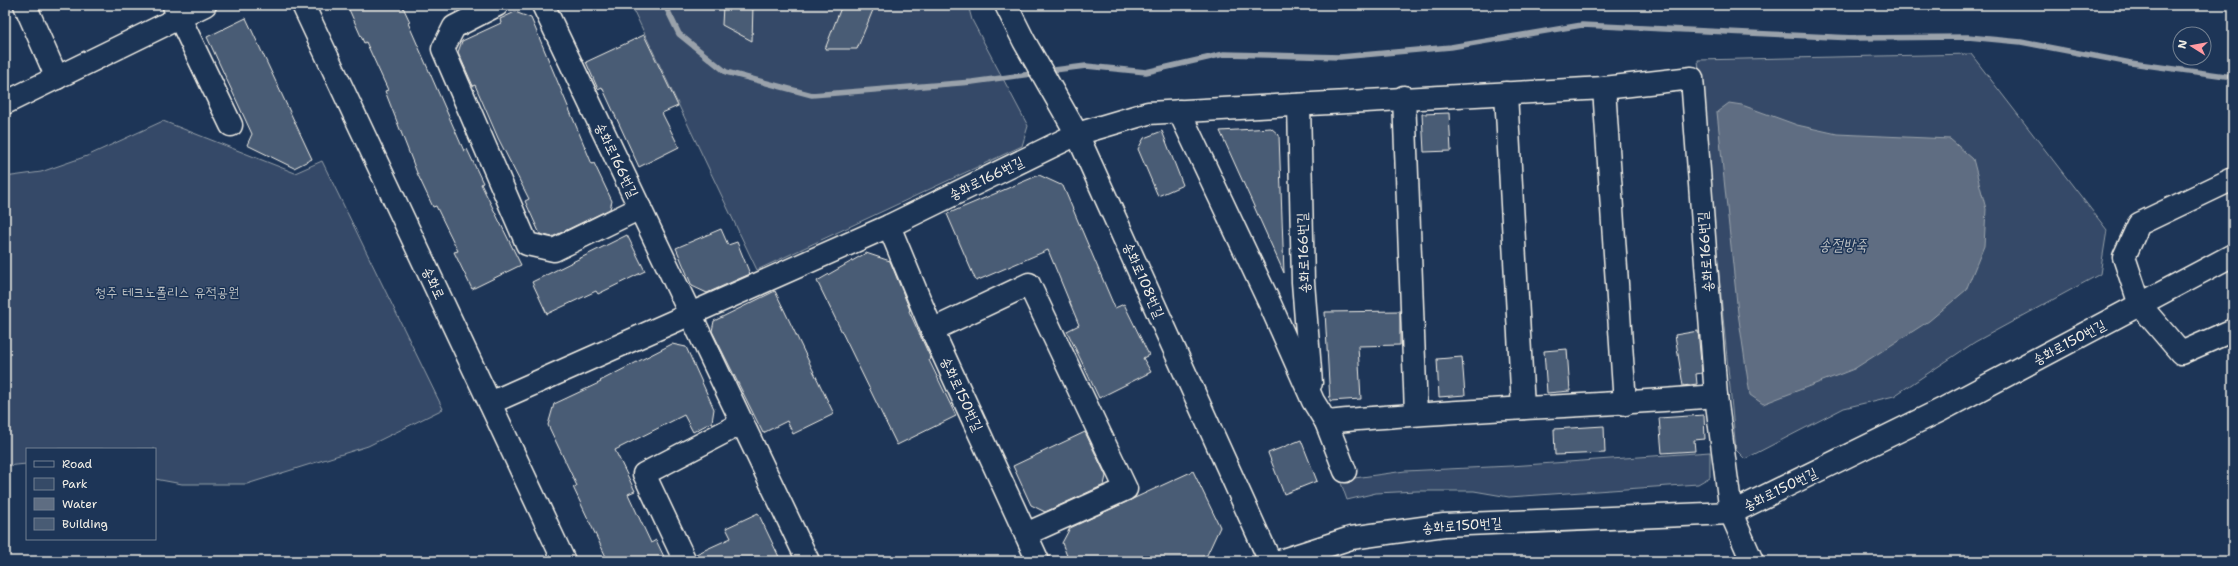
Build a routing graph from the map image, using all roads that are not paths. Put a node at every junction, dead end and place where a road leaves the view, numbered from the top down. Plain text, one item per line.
1 (25, 5) edge
2 (205, 5) edge
3 (303, 5) edge
4 (497, 5) edge
5 (542, 5) edge
6 (1006, 5) edge
7 (177, 12) edge
8 (57, 78) junction
9 (1604, 88) junction
10 (1506, 93) junction
11 (1404, 97) junction
12 (5, 103) edge
13 (1299, 105) junction
14 (1179, 111) junction
15 (231, 125) dead end
16 (1077, 134) junction
17 (2233, 179) edge
18 (640, 208) junction
19 (889, 226) junction
20 (2233, 255) edge
21 (1303, 282) junction
22 (1270, 304) junction
23 (2140, 305) junction
24 (691, 315) junction
25 (932, 330) junction
26 (2233, 330) edge
27 (1716, 396) junction
28 (1312, 401) junction
29 (490, 403) junction
30 (1625, 404) junction
31 (1523, 408) junction
32 (1416, 413) junction
33 (1326, 422) junction
34 (742, 423) junction
35 (1345, 471) dead end
36 (1731, 513) junction
37 (1026, 534) junction
38 (564, 561) edge
39 (684, 561) edge
40 (808, 561) edge
41 (1038, 561) edge
42 (1270, 561) edge
43 (1280, 561) edge
44 (1752, 561) edge

1 - 8 street
2 - 7 street
3 - 29 street, 송화로
4 - 18 street
5 - 18 street, 송화로166번길
6 - 16 street, 송화로108번길
7 - 8 street
7 - 15 street
8 - 12 street
9 - 10 street, 송화로166번길
9 - 27 street, 송화로166번길
9 - 30 street
10 - 11 street, 송화로166번길
10 - 31 street
11 - 13 street, 송화로166번길
11 - 32 street
13 - 14 street, 송화로166번길
13 - 21 street, 송화로166번길
14 - 16 street, 송화로166번길
14 - 22 street
16 - 19 street, 송화로166번길
16 - 42 street, 송화로108번길
17 - 23 street
18 - 24 street, 송화로166번길
19 - 24 street, 송화로166번길
19 - 25 street, 송화로150번길
20 - 23 street, 송화로150번길
21 - 22 street
21 - 28 street, 송화로166번길
22 - 28 street
23 - 26 street
23 - 36 street, 송화로150번길
24 - 29 street, 송화로166번길
24 - 34 street
25 - 37 street, 송화로150번길
25 - 37 street
27 - 30 street
27 - 36 street, 송화로166번길
28 - 33 street
29 - 38 street, 송화로
30 - 31 street
31 - 32 street
32 - 33 street
33 - 35 street
34 - 39 street
34 - 40 street
36 - 43 street, 송화로150번길
36 - 44 street, 송화로166번길
37 - 41 street, 송화로150번길

